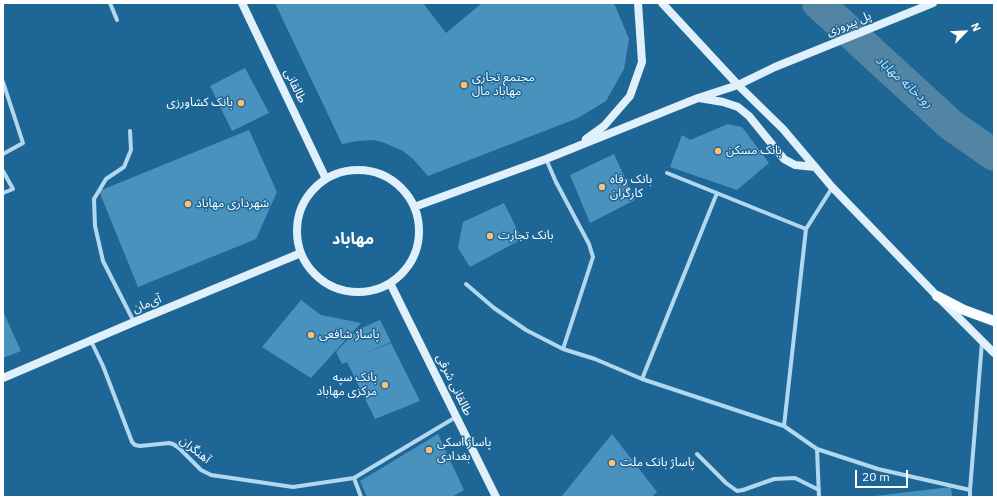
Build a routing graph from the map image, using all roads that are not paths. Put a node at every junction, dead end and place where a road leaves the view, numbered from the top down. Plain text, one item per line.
1 (110, 3) edge
2 (242, 3) edge
3 (638, 3) edge
4 (662, 3) edge
5 (933, 3) edge
6 (117, 20) dead end
7 (3, 82) edge
8 (738, 85) junction
9 (698, 98) junction
10 (130, 131) dead end
11 (574, 147) junction
12 (3, 154) edge
13 (546, 159) junction
14 (815, 167) junction
15 (3, 171) edge
16 (667, 173) dead end
17 (326, 179) junction
18 (832, 188) junction
19 (717, 193) junction
20 (3, 194) edge
21 (414, 207) junction
22 (806, 229) junction
23 (301, 253) junction
24 (390, 283) junction
25 (466, 284) dead end
26 (936, 296) junction
27 (994, 321) edge
28 (134, 322) junction
29 (91, 341) junction
30 (982, 341) junction
31 (563, 348) junction
32 (994, 353) edge
33 (3, 378) edge
34 (642, 379) junction
35 (456, 417) junction
36 (784, 426) junction
37 (817, 449) junction
38 (697, 454) dead end
39 (354, 478) junction
40 (819, 490) junction
41 (970, 490) junction
42 (361, 497) edge
43 (496, 497) edge
44 (819, 497) edge
45 (970, 497) edge

1 - 6 street
2 - 17 street, طالقانی
3 - 11 street
4 - 8 street
5 - 8 street, پل پیروزی
7 - 12 street
8 - 9 street, پل پیروزی
8 - 14 street
9 - 11 street, پل پیروزی
9 - 14 street
10 - 28 street
11 - 13 street
13 - 21 street
13 - 31 street
14 - 18 street
15 - 20 street
16 - 19 street
17 - 21 street
17 - 23 street
18 - 22 street
18 - 26 street
19 - 22 street
19 - 34 street
21 - 24 street
22 - 36 street
23 - 24 street
23 - 28 street, آی‌مان
24 - 35 street, طالقانی شرقی
25 - 31 street
26 - 27 main road
26 - 30 street
28 - 29 street, آی‌مان
29 - 33 street, آی‌مان
29 - 39 street, آهنگران
30 - 32 street
30 - 41 street
31 - 34 street
34 - 36 street
35 - 39 street
35 - 43 street, طالقانی شرقی
36 - 37 street
37 - 40 street
37 - 41 street
38 - 40 street
39 - 42 street
40 - 44 street
41 - 45 street

